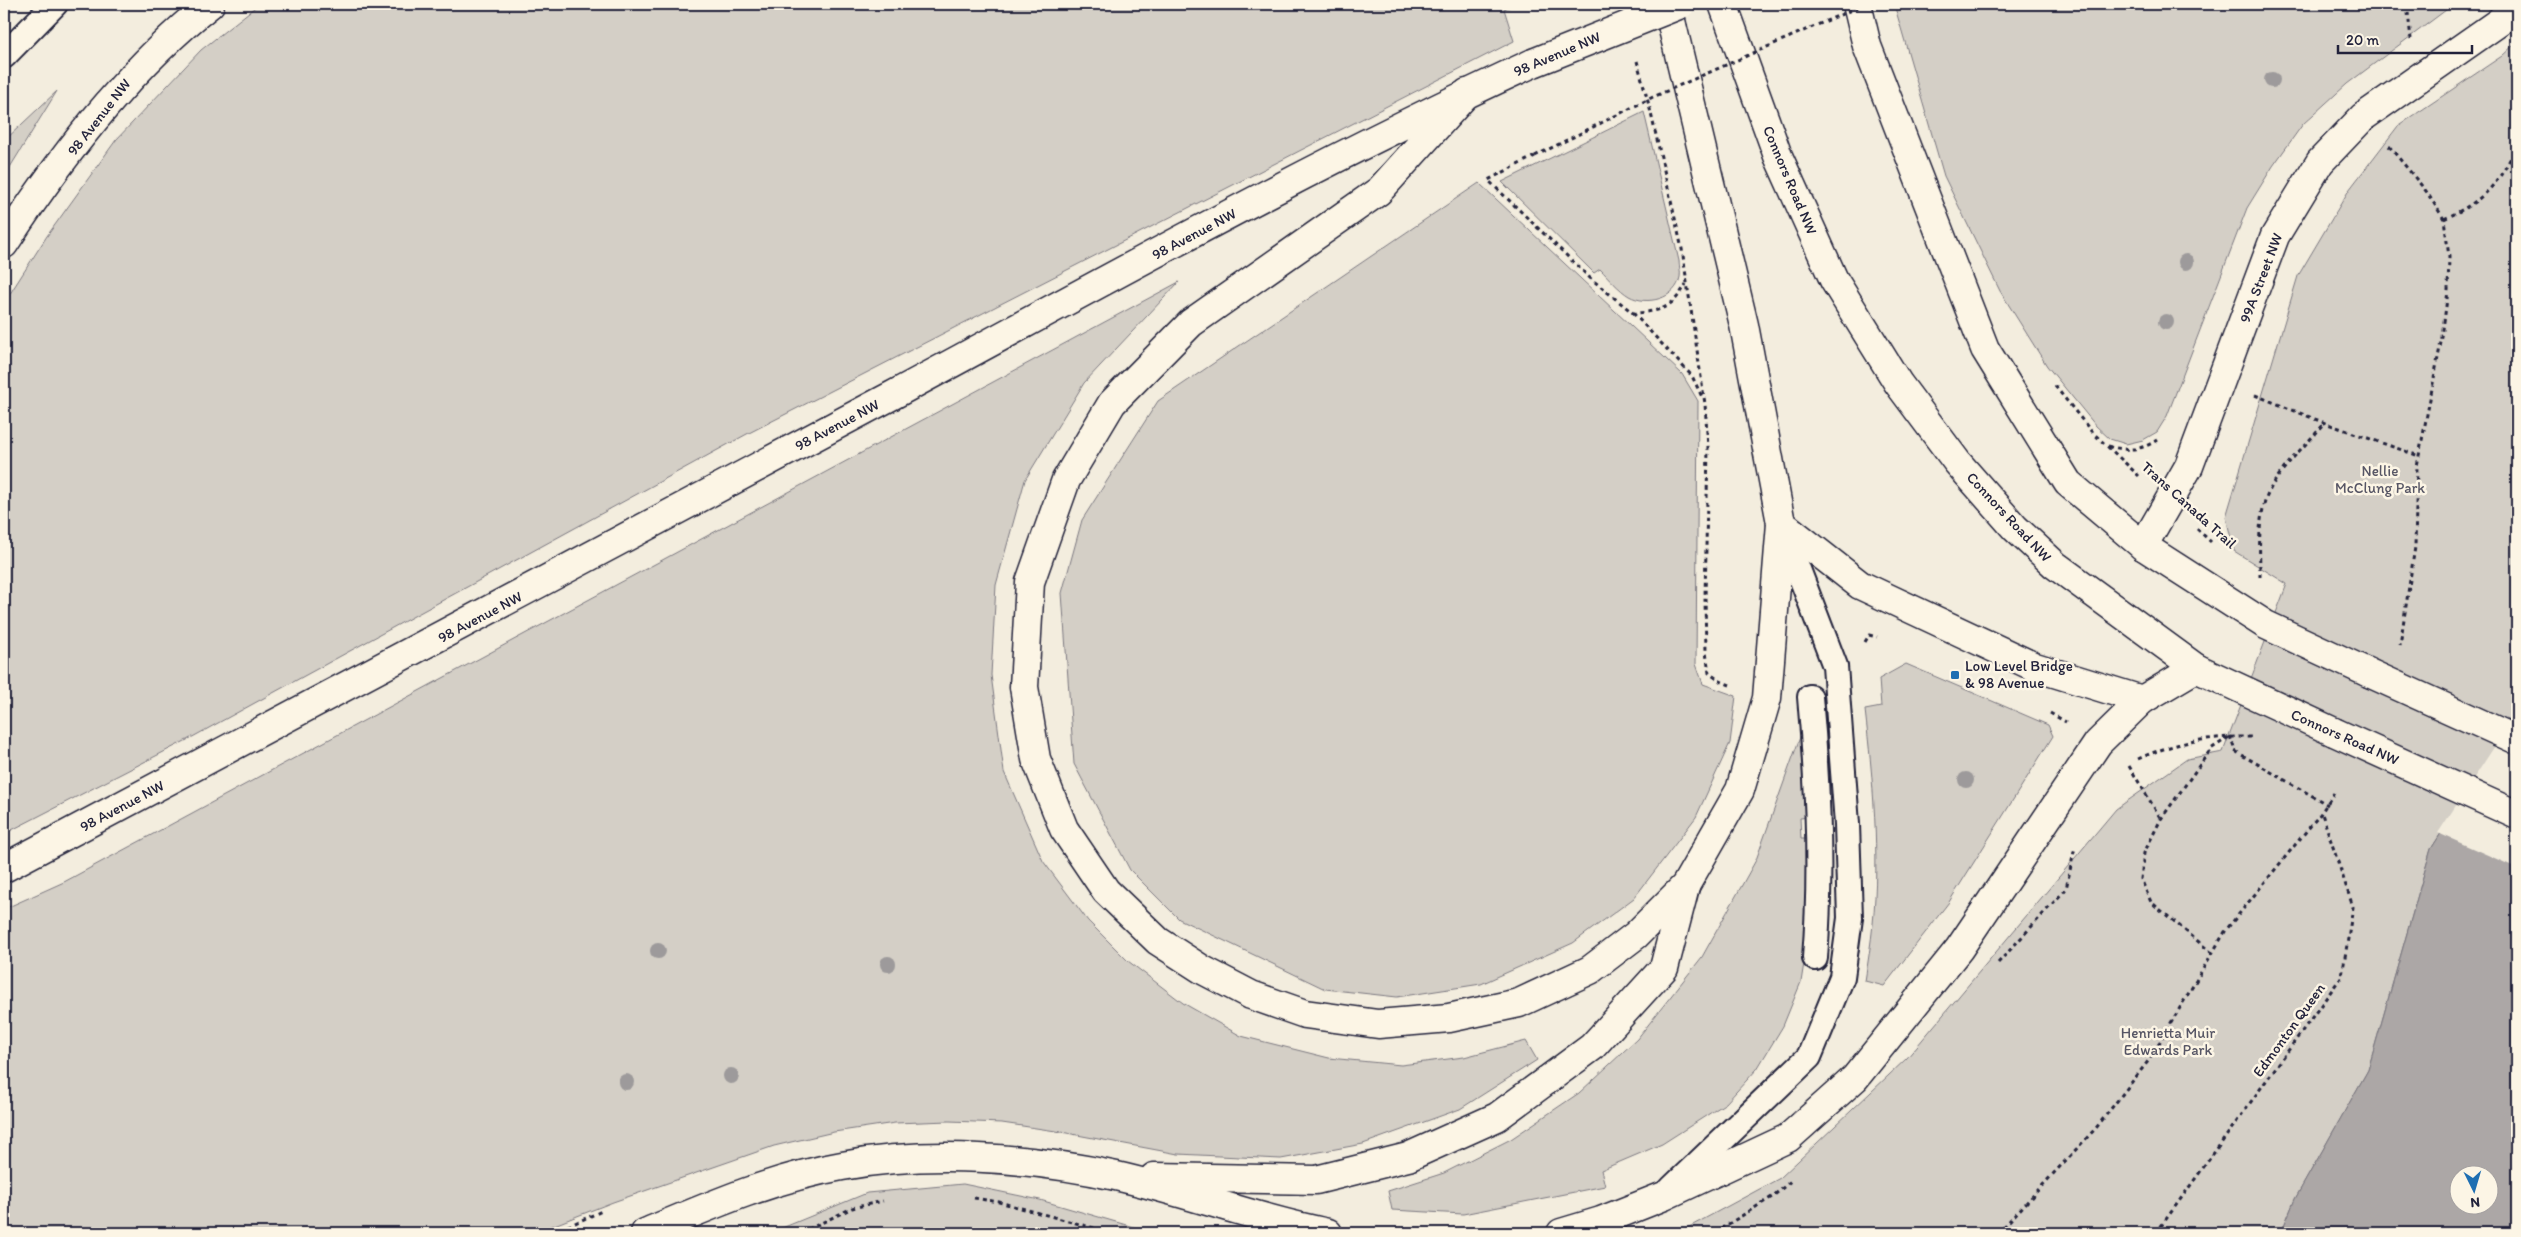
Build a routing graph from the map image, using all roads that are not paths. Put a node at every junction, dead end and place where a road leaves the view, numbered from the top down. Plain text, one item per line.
1 (54, 4) edge
2 (210, 4) edge
3 (1667, 4) edge
4 (1681, 4) edge
5 (1724, 4) edge
6 (1857, 4) edge
7 (2515, 4) edge
8 (4, 56) edge
9 (1467, 93) junction
10 (4, 244) edge
11 (1780, 524) junction
12 (2143, 546) junction
13 (2196, 668) junction
14 (1810, 697) dead end
15 (2142, 700) junction
16 (2517, 740) edge
17 (2517, 814) edge
18 (4, 868) edge
19 (1685, 886) junction
20 (1815, 958) dead end
21 (1115, 1176) junction
22 (1664, 1196) junction
23 (645, 1233) edge
24 (1328, 1233) edge
25 (1561, 1233) edge

1 - 8 lane
2 - 10 main road, 98 Avenue NW
3 - 11 main road
4 - 9 main road, 98 Avenue NW, bridge
5 - 13 main road, Connors Road NW
6 - 12 main road
7 - 12 main road, 99A Street NW
9 - 18 main road, 98 Avenue NW
9 - 19 main road
11 - 15 main road
11 - 19 main road
11 - 22 lane
12 - 16 main road, bridge
13 - 15 main road
13 - 17 main road, Connors Road NW, bridge
14 - 20 lane
15 - 22 main road
19 - 21 main road
21 - 23 main road
21 - 24 main road
22 - 25 main road

